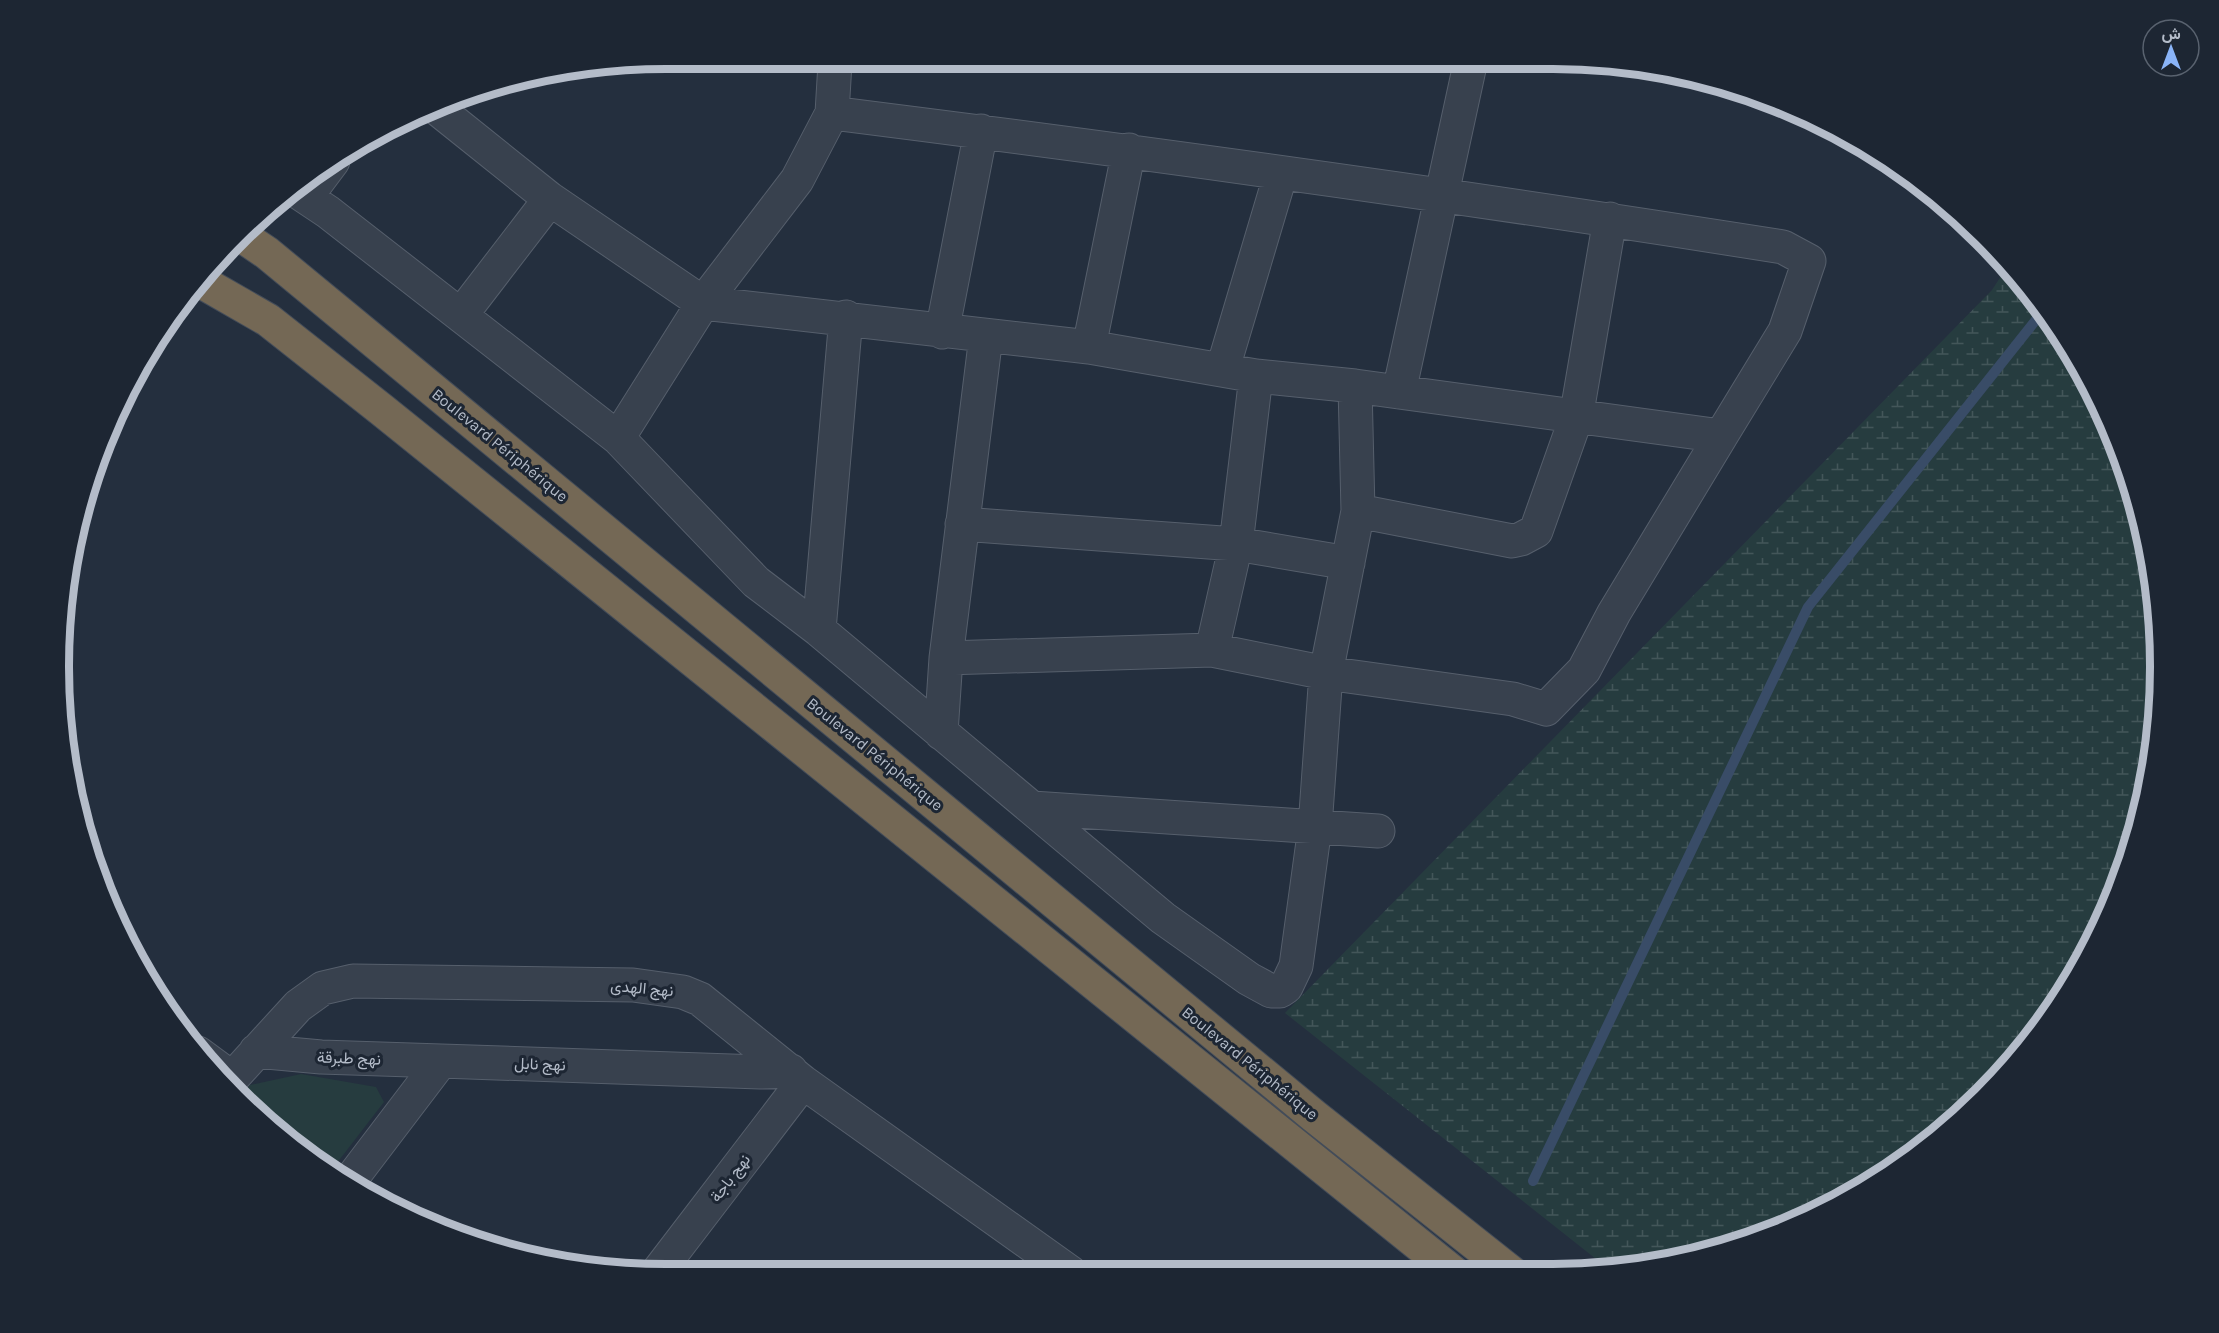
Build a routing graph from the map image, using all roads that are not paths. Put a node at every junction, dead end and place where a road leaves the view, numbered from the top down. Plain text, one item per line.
1 (835, 69) edge
2 (1469, 69) edge
3 (442, 113) edge
4 (832, 113) junction
5 (981, 131) junction
6 (1129, 150) junction
7 (1281, 173) junction
8 (300, 194) edge
9 (1441, 196) junction
10 (550, 199) junction
11 (1610, 219) junction
12 (248, 240) edge
13 (207, 285) edge
14 (703, 303) junction
15 (461, 315) junction
16 (846, 317) junction
17 (942, 332) junction
18 (986, 336) junction
19 (1089, 347) junction
20 (1223, 368) junction
21 (1256, 376) junction
22 (1355, 386) junction
23 (1399, 392) junction
24 (1576, 418) junction
25 (1721, 436) junction
26 (618, 438) junction
27 (1358, 511) junction
28 (962, 524) junction
29 (1236, 544) junction
30 (1348, 564) junction
31 (819, 630) junction
32 (1212, 650) junction
33 (946, 658) junction
34 (1326, 673) junction
35 (941, 733) junction
36 (1032, 808) junction
37 (1315, 827) junction
38 (1378, 831) dead end
39 (256, 1051) junction
40 (441, 1061) junction
41 (797, 1076) junction
42 (233, 1077) edge
43 (354, 1175) edge
44 (663, 1264) edge
45 (1058, 1264) edge
46 (1443, 1264) edge
47 (1501, 1264) edge

1 - 4 street
2 - 9 street
3 - 10 street
4 - 5 street
4 - 14 street
5 - 6 street
5 - 17 street
6 - 7 street
6 - 19 street
7 - 9 street
7 - 20 street
8 - 15 street
9 - 11 street
9 - 23 street
10 - 14 street
10 - 15 street
11 - 24 street
11 - 25 street
12 - 47 highway, Boulevard Périphérique
13 - 46 highway, Boulevard Périphérique
14 - 16 street
14 - 26 street
15 - 26 street
16 - 17 street
16 - 31 street
17 - 18 street
18 - 19 street
18 - 28 street
19 - 20 street
20 - 21 street
21 - 22 street
21 - 29 street
22 - 23 street
22 - 27 street
23 - 24 street
24 - 25 street
24 - 27 street
25 - 34 street
26 - 31 street
27 - 30 street
28 - 29 street
28 - 33 street
29 - 30 street
29 - 32 street
30 - 34 street
31 - 35 street
32 - 33 street
32 - 34 street
33 - 35 street
34 - 37 street
35 - 36 street
36 - 37 street
36 - 37 street
37 - 38 street
39 - 40 street, نهج طبرقة
39 - 41 street, نهج الهدى
39 - 42 street, نهج الهدى
40 - 41 street, نهج نابل
40 - 43 street
41 - 44 street, نهج باجة
41 - 45 street, نهج الهدى

